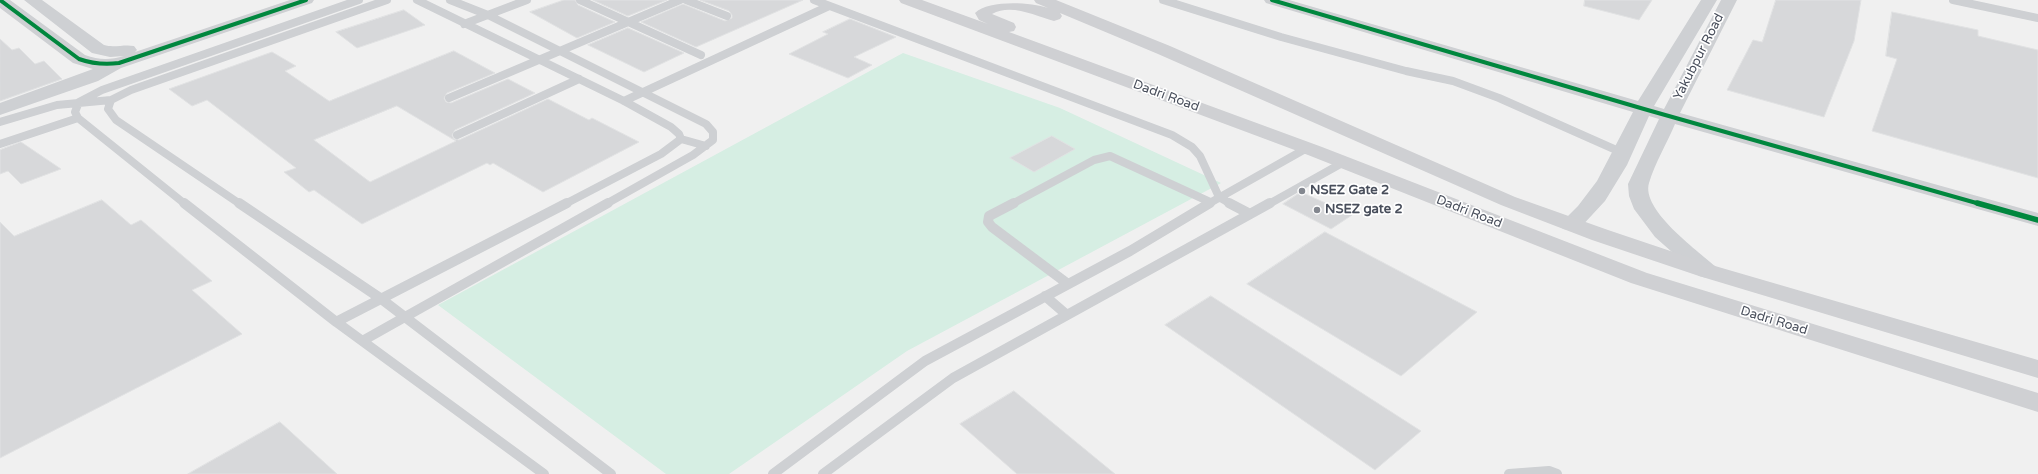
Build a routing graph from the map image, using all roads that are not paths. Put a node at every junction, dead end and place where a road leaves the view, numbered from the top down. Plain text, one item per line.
1 (0, 0) edge
2 (32, 0) edge
3 (280, 0) edge
4 (306, 0) edge
5 (359, 0) edge
6 (387, 0) edge
7 (417, 0) edge
8 (450, 0) edge
9 (527, 0) edge
10 (580, 0) edge
11 (680, 0) edge
12 (686, 0) edge
13 (814, 0) edge
14 (907, 0) edge
15 (938, 0) edge
16 (945, 0) edge
17 (1042, 0) edge
18 (1163, 0) edge
19 (1272, 0) edge
20 (1297, 0) edge
21 (1709, 0) edge
22 (1728, 0) edge
23 (1953, 0) edge
24 (829, 6) junction
25 (488, 16) junction
26 (727, 16) dead end
27 (2038, 18) edge
28 (629, 22) junction
29 (464, 24) junction
30 (1164, 50) junction
31 (560, 51) junction
32 (701, 55) dead end
33 (121, 57) junction
34 (539, 60) junction
35 (1111, 76) junction
36 (579, 79) junction
37 (642, 92) junction
38 (449, 98) dead end
39 (111, 100) junction
40 (624, 101) junction
41 (79, 102) junction
42 (1647, 103) junction
43 (0, 109) edge
44 (1673, 110) junction
45 (78, 118) junction
46 (0, 122) edge
47 (456, 135) dead end
48 (680, 139) junction
49 (0, 144) edge
50 (706, 146) junction
51 (1307, 148) junction
52 (1623, 153) junction
53 (1344, 162) junction
54 (1219, 197) junction
55 (1210, 202) junction
56 (2038, 206) edge
57 (1250, 214) junction
58 (2038, 220) edge
59 (1571, 224) junction
60 (1708, 271) junction
61 (1068, 284) junction
62 (1045, 296) junction
63 (380, 298) junction
64 (1067, 315) junction
65 (404, 317) junction
66 (336, 322) junction
67 (364, 340) junction
68 (2038, 369) edge
69 (2038, 403) edge
70 (544, 474) edge
71 (611, 474) edge
72 (773, 474) edge
73 (823, 474) edge
74 (1509, 474) edge
75 (1557, 474) edge

1 - 33 street
2 - 33 street
3 - 33 street
4 - 33 street
5 - 41 lane
6 - 39 lane
7 - 29 lane
8 - 25 lane
9 - 25 lane
10 - 28 lane
11 - 28 lane
12 - 26 lane
13 - 24 lane
14 - 35 main road, Dadri Road
15 - 16 main road
17 - 30 main road, Dadri Road
18 - 52 lane
19 - 42 street
20 - 42 street
21 - 42 street, Yakubpur Road
22 - 44 street, Yakubpur Road
23 - 27 lane
24 - 37 lane
24 - 54 lane
25 - 29 lane
25 - 31 lane
28 - 31 lane
28 - 32 lane
29 - 34 lane
30 - 35 main road
30 - 59 main road, Dadri Road
31 - 34 lane
31 - 37 lane
33 - 43 street
34 - 36 lane
34 - 38 lane
35 - 51 main road, Dadri Road
36 - 40 lane
36 - 47 lane
37 - 40 lane
37 - 50 lane
39 - 41 lane
39 - 63 lane
40 - 48 lane
41 - 45 lane
41 - 46 lane
42 - 44 street
42 - 52 street, Yakubpur Road
44 - 56 street
44 - 58 street
44 - 60 street, Yakubpur Road
45 - 49 lane
45 - 66 lane
48 - 50 lane
48 - 63 lane
50 - 65 lane
51 - 53 main road, Dadri Road
51 - 54 lane
52 - 59 street, Yakubpur Road
53 - 57 lane
53 - 69 main road, Dadri Road
54 - 55 lane
54 - 57 lane
55 - 61 lane
55 - 61 lane
57 - 64 lane
59 - 60 main road, Dadri Road
60 - 68 main road, Dadri Road
61 - 62 lane
62 - 64 lane
62 - 72 lane
63 - 65 lane
63 - 66 lane
64 - 73 lane
65 - 67 lane
65 - 71 lane
66 - 67 lane
67 - 70 lane
74 - 75 lane

